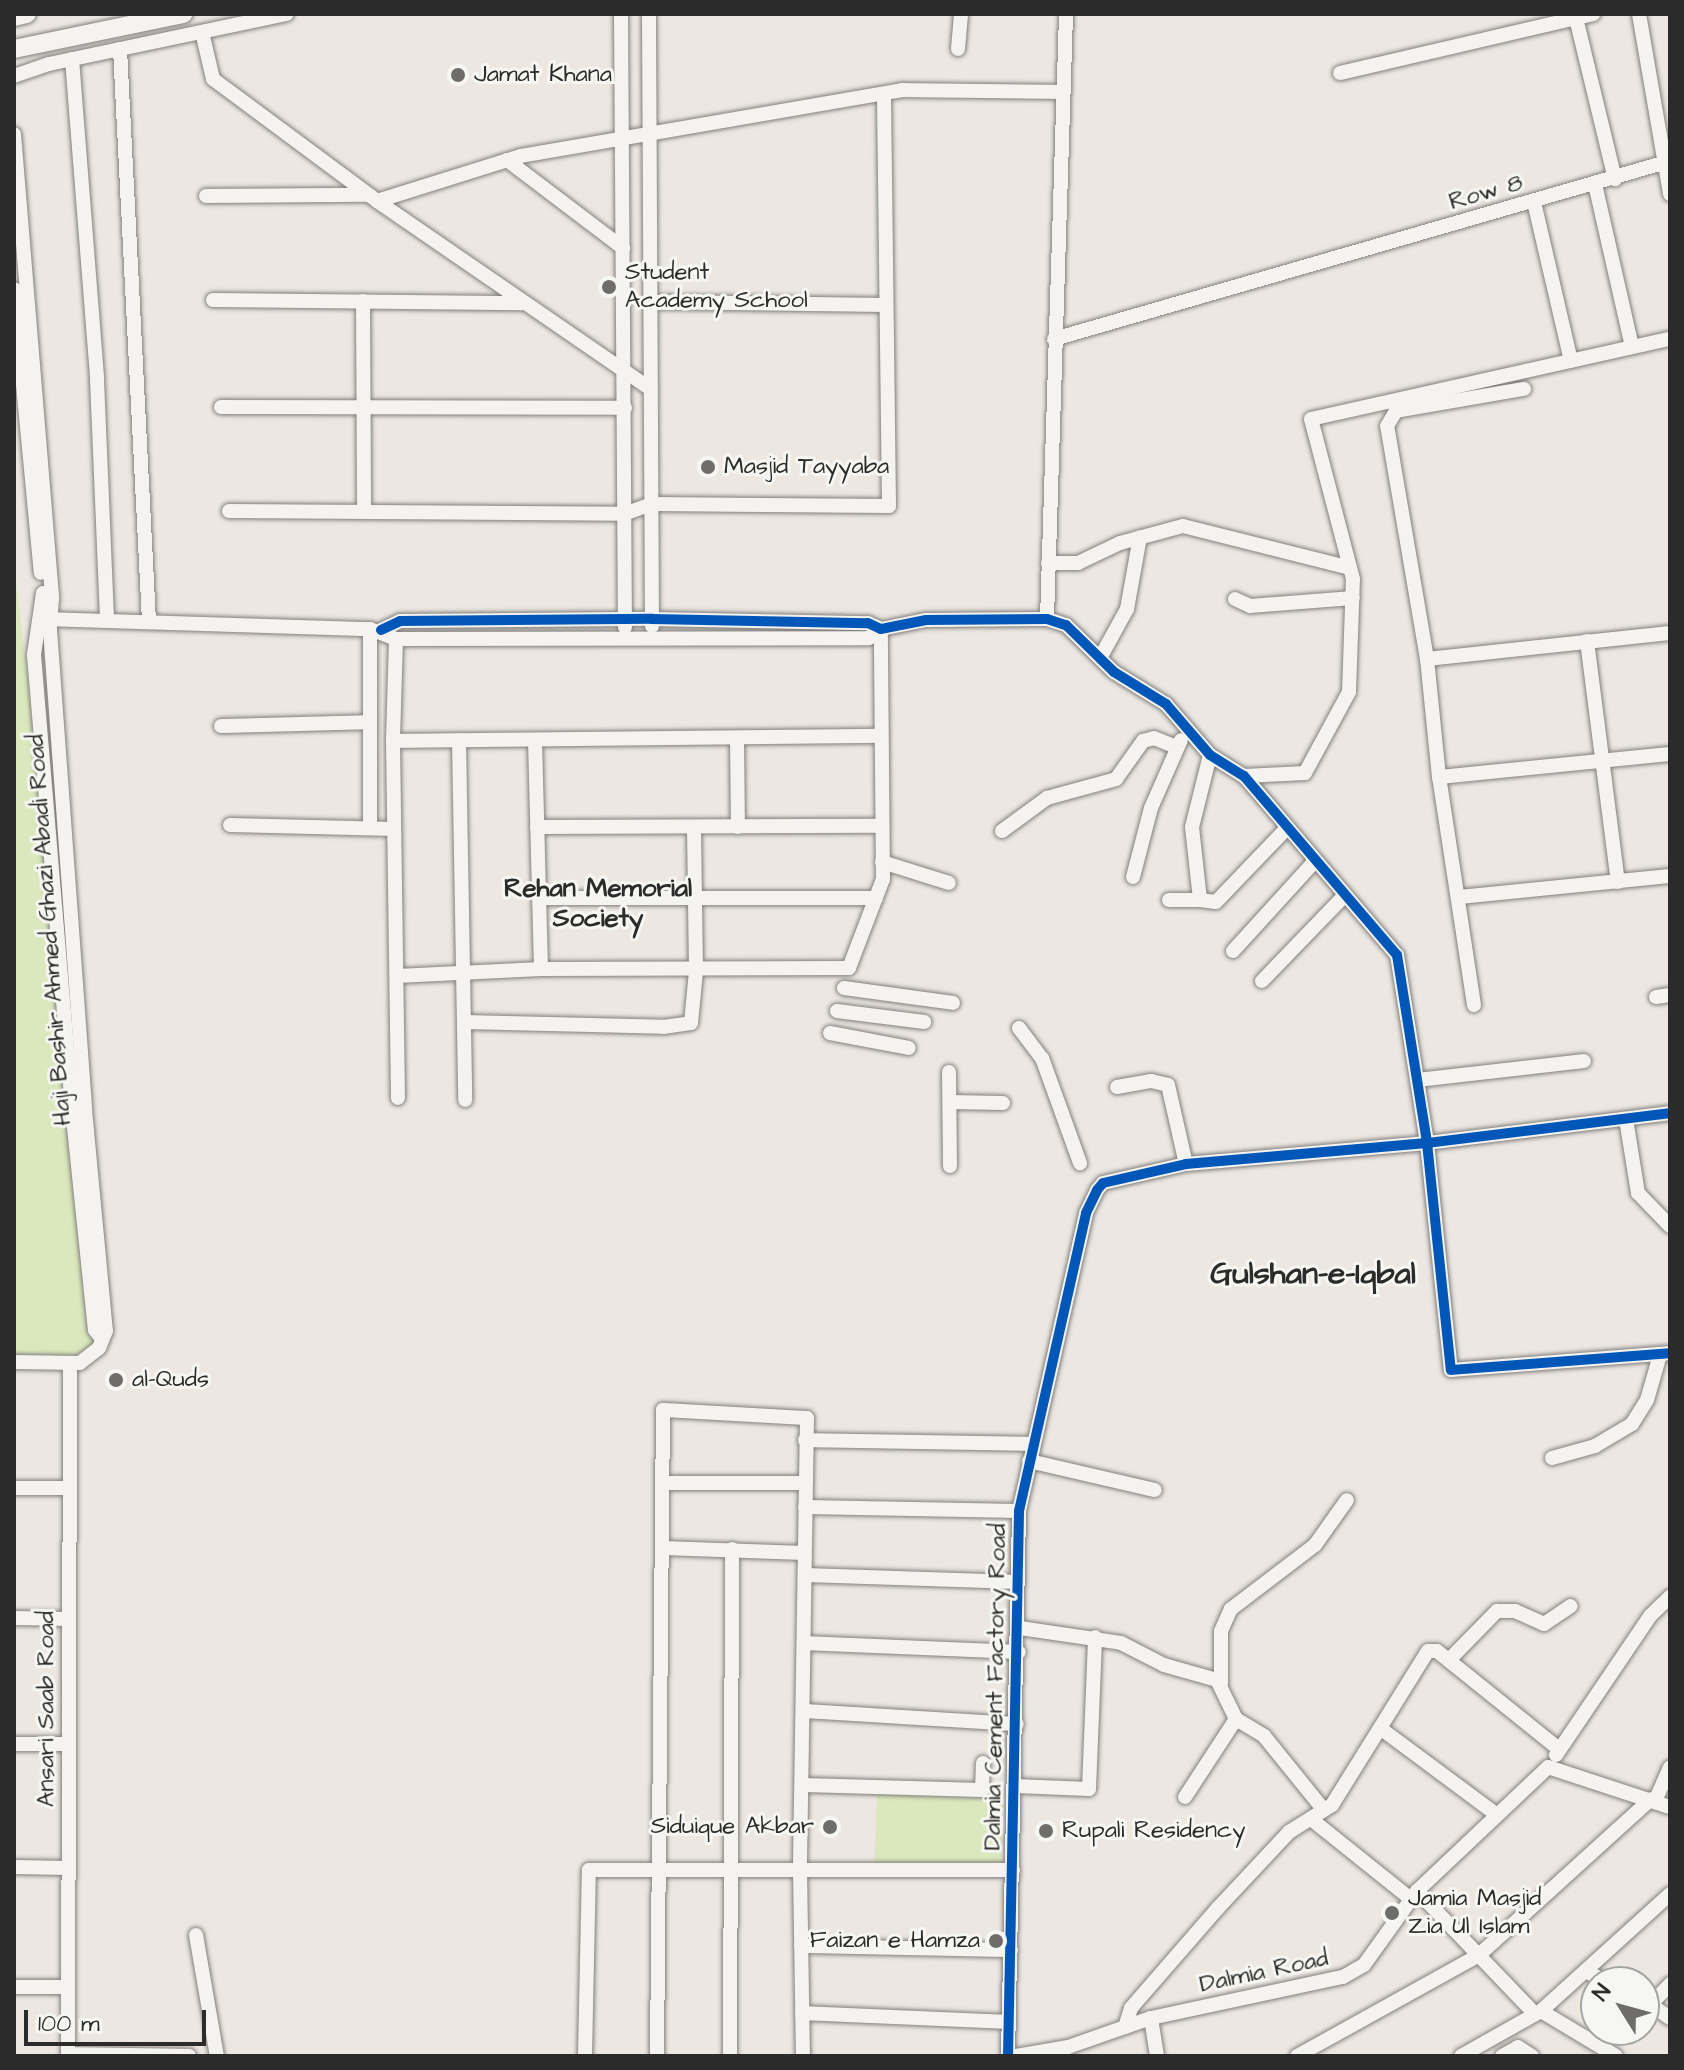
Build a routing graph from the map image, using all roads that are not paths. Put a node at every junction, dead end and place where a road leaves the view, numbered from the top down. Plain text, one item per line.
1 (27, 14) edge
2 (183, 14) edge
3 (287, 14) edge
4 (621, 14) edge
5 (649, 14) edge
6 (961, 14) edge
7 (1066, 14) edge
8 (1593, 14) edge
9 (1639, 14) edge
10 (14, 17) edge
11 (1568, 18) edge
12 (202, 32) junction
13 (37, 45) junction
14 (14, 49) edge
15 (120, 49) junction
16 (958, 49) dead end
17 (14, 56) edge
18 (72, 59) junction
19 (1340, 73) dead end
20 (14, 76) edge
21 (1062, 92) junction
22 (884, 94) junction
23 (649, 131) junction
24 (14, 134) edge
25 (621, 135) junction
26 (507, 160) junction
27 (1667, 162) edge
28 (1615, 179) junction
29 (1595, 184) junction
30 (1670, 194) edge
31 (206, 196) dead end
32 (373, 198) junction
33 (1534, 202) junction
34 (623, 248) junction
35 (14, 289) edge
36 (213, 300) dead end
37 (363, 301) junction
38 (650, 302) junction
39 (525, 303) junction
40 (886, 305) junction
41 (1054, 339) junction
42 (1670, 339) edge
43 (1632, 347) junction
44 (1571, 361) junction
45 (625, 375) junction
46 (651, 389) junction
47 (1524, 389) dead end
48 (221, 407) dead end
49 (364, 408) junction
50 (625, 408) junction
51 (652, 504) junction
52 (364, 510) junction
53 (229, 511) dead end
54 (624, 514) junction
55 (1140, 537) junction
56 (1048, 563) junction
57 (1350, 568) junction
58 (1353, 598) junction
59 (1235, 599) dead end
60 (46, 619) junction
61 (625, 619) junction
62 (652, 619) junction
63 (1047, 619) junction
64 (107, 620) junction
65 (149, 621) junction
66 (787, 621) junction
67 (881, 629) junction
68 (375, 630) junction
69 (1670, 633) edge
70 (652, 637) junction
71 (785, 638) junction
72 (396, 639) junction
73 (625, 639) junction
74 (1587, 641) junction
75 (1100, 658) junction
76 (1427, 659) junction
77 (369, 722) junction
78 (221, 726) dead end
79 (1187, 729) junction
80 (879, 736) junction
81 (737, 738) junction
82 (459, 740) junction
83 (535, 740) junction
84 (393, 741) junction
85 (1176, 747) junction
86 (1670, 754) edge
87 (1210, 755) junction
88 (1603, 762) junction
89 (1244, 776) junction
90 (1439, 777) junction
91 (230, 825) dead end
92 (370, 825) junction
93 (879, 826) junction
94 (537, 827) junction
95 (694, 827) junction
96 (738, 827) junction
97 (394, 829) junction
98 (1286, 829) junction
99 (1002, 831) dead end
100 (882, 862) junction
101 (1313, 863) junction
102 (1670, 876) edge
103 (1133, 877) dead end
104 (1618, 882) junction
105 (949, 883) dead end
106 (1344, 896) junction
107 (1459, 897) junction
108 (539, 898) junction
109 (876, 898) junction
110 (695, 899) junction
111 (1169, 900) dead end
112 (1200, 900) junction
113 (1233, 951) dead end
114 (541, 969) junction
115 (696, 971) junction
116 (463, 973) junction
117 (397, 976) junction
118 (1262, 981) dead end
119 (844, 988) dead end
120 (953, 1003) dead end
121 (1474, 1005) dead end
122 (837, 1011) dead end
123 (465, 1022) junction
124 (924, 1022) dead end
125 (1019, 1028) dead end
126 (830, 1033) dead end
127 (909, 1048) dead end
128 (1584, 1061) dead end
129 (949, 1072) dead end
130 (1418, 1080) junction
131 (1117, 1087) dead end
132 (398, 1098) dead end
133 (465, 1100) dead end
134 (950, 1102) junction
135 (1003, 1103) dead end
136 (1670, 1113) edge
137 (1626, 1119) junction
138 (1427, 1143) junction
139 (1080, 1163) dead end
140 (1186, 1164) junction
141 (950, 1166) dead end
142 (1670, 1226) edge
143 (1665, 1354) edge
144 (14, 1362) edge
145 (70, 1363) junction
146 (805, 1440) junction
147 (1032, 1444) junction
148 (1552, 1458) dead end
149 (1029, 1461) junction
150 (664, 1483) junction
151 (804, 1483) junction
152 (14, 1488) edge
153 (69, 1488) junction
154 (1155, 1490) dead end
155 (1347, 1500) dead end
156 (805, 1507) junction
157 (1019, 1511) junction
158 (663, 1548) junction
159 (732, 1549) junction
160 (804, 1553) junction
161 (805, 1575) junction
162 (1018, 1582) junction
163 (1670, 1597) edge
164 (1571, 1606) dead end
165 (14, 1618) edge
166 (69, 1619) junction
167 (1020, 1628) junction
168 (1095, 1637) junction
169 (804, 1643) junction
170 (1019, 1652) junction
171 (1449, 1660) junction
172 (1221, 1683) junction
173 (804, 1711) junction
174 (1236, 1719) junction
175 (1017, 1724) junction
176 (1380, 1728) junction
177 (14, 1744) edge
178 (68, 1744) junction
179 (1559, 1749) junction
180 (983, 1763) dead end
181 (1548, 1767) junction
182 (1670, 1767) edge
183 (803, 1785) junction
184 (1015, 1786) junction
185 (1185, 1797) dead end
186 (1653, 1800) junction
187 (1670, 1807) edge
188 (1318, 1814) junction
189 (1496, 1814) junction
190 (14, 1867) edge
191 (68, 1868) junction
192 (800, 1869) junction
193 (731, 1870) junction
194 (1013, 1870) junction
195 (659, 1871) junction
196 (1670, 1894) edge
197 (1414, 1895) junction
198 (196, 1935) dead end
199 (801, 1946) junction
200 (1011, 1950) junction
201 (1479, 1955) junction
202 (1591, 1966) edge
203 (1580, 1975) edge
204 (14, 1987) edge
205 (68, 1987) junction
206 (1538, 2012) junction
207 (802, 2013) junction
208 (1151, 2018) junction
209 (1009, 2022) junction
210 (1125, 2027) junction
211 (1068, 2052) edge
212 (68, 2055) edge
213 (189, 2056) edge
214 (217, 2056) edge
215 (585, 2056) edge
216 (657, 2056) edge
217 (730, 2056) edge
218 (803, 2056) edge
219 (1008, 2056) edge
220 (1016, 2056) edge
221 (1157, 2056) edge
222 (1297, 2056) edge
223 (1461, 2056) edge
224 (1502, 2056) edge
225 (1532, 2056) edge
226 (1616, 2056) edge

1 - 10 main road
2 - 13 main road
3 - 12 street
4 - 25 street
5 - 23 street
6 - 16 street
7 - 21 street
8 - 11 street
9 - 27 street
11 - 19 street
11 - 28 street
12 - 15 street
12 - 32 street
13 - 14 main road
13 - 17 main road
15 - 18 street
15 - 65 street
18 - 20 street
18 - 64 street
21 - 22 street
21 - 41 street
22 - 23 street
22 - 40 street
23 - 25 street
23 - 38 street
24 - 60 street, Haji Bashir Ahmed Ghazi Abadi Road
25 - 26 street
25 - 34 street
26 - 32 street
26 - 34 street
27 - 28 street, Row 8
27 - 30 street
28 - 29 street, Row 8
29 - 33 street, Row 8
29 - 43 street
31 - 32 street
32 - 39 street
33 - 41 street, Row 8
33 - 44 street
34 - 45 street
35 - 60 street, Haji Bashir Ahmed Ghazi Abadi Road
36 - 37 street
37 - 39 street
37 - 49 street
38 - 40 street
38 - 46 street
39 - 45 street
40 - 51 street
41 - 56 street
42 - 43 street
43 - 44 street
44 - 57 street
45 - 46 street
45 - 50 street
46 - 51 street
47 - 76 street
48 - 49 street
49 - 50 street
49 - 52 street
50 - 54 street
51 - 54 street
51 - 62 street
52 - 53 street
52 - 54 street
54 - 61 street
55 - 56 street
55 - 57 street
55 - 75 street
56 - 63 street
57 - 58 street
58 - 59 street
58 - 89 street
60 - 64 street
60 - 145 street, Haji Bashir Ahmed Ghazi Abadi Road
61 - 62 street
61 - 68 street
61 - 73 street
62 - 66 street
62 - 70 street
63 - 67 street
63 - 75 street
64 - 65 street
65 - 68 street
66 - 67 street
66 - 71 street
67 - 71 street
67 - 80 street
68 - 72 street
68 - 77 street
69 - 74 street
70 - 71 street
70 - 73 street
72 - 73 street
72 - 84 street
74 - 76 street
74 - 88 street
75 - 79 street
76 - 90 street
77 - 78 street
77 - 92 street
79 - 85 street
79 - 87 street
80 - 81 street
80 - 93 street
81 - 83 street
81 - 96 street
82 - 83 street
82 - 84 street
82 - 116 street
83 - 94 street
84 - 97 street
85 - 99 street
85 - 103 street
86 - 88 street
87 - 89 street
87 - 112 street
88 - 90 street
88 - 104 street
89 - 98 street
90 - 107 street
91 - 92 street
92 - 97 street
93 - 96 street
93 - 100 street
94 - 95 street
94 - 108 street
95 - 96 street
95 - 110 street
97 - 117 street
98 - 101 street
98 - 112 street
100 - 105 street
100 - 109 street
101 - 106 street
101 - 113 street
102 - 104 street
104 - 107 street
106 - 118 street
106 - 130 street
107 - 121 street
108 - 110 street
108 - 114 street
109 - 110 street
109 - 115 street
110 - 115 street
111 - 112 street
114 - 115 street
114 - 116 street
115 - 123 street
116 - 117 street
116 - 123 street
117 - 132 street
119 - 120 street
122 - 124 street
123 - 133 street
125 - 139 street
126 - 127 street
128 - 130 street
129 - 134 street
130 - 138 street
131 - 140 street
134 - 135 street
134 - 141 street
136 - 137 street, Dalmia Cement Factory Road
137 - 138 street, Dalmia Cement Factory Road
137 - 142 street
138 - 140 street, Dalmia Cement Factory Road
138 - 143 street
140 - 147 street, Dalmia Cement Factory Road
143 - 148 street
144 - 145 street
145 - 153 street, Ansari Saab Road
146 - 147 street
146 - 150 street
146 - 151 street
147 - 149 street, Dalmia Cement Factory Road
149 - 154 street
149 - 157 street, Dalmia Cement Factory Road
150 - 151 street
150 - 158 street
151 - 156 street
152 - 153 street
153 - 166 street, Ansari Saab Road
155 - 172 street
156 - 157 street
156 - 160 street
157 - 162 street, Dalmia Cement Factory Road
158 - 159 street
158 - 195 street
159 - 160 street
159 - 193 street
160 - 161 street
161 - 162 street
161 - 169 street
162 - 167 street, Dalmia Cement Factory Road
163 - 179 street, Dalmia Road
164 - 171 street
165 - 166 street
166 - 178 street, Ansari Saab Road
167 - 168 street
167 - 170 street, Dalmia Cement Factory Road
168 - 172 street
168 - 184 street
169 - 170 street
169 - 173 street
170 - 175 street, Dalmia Cement Factory Road
171 - 176 street
171 - 179 street
172 - 174 street
173 - 175 street
173 - 183 street
174 - 185 street
174 - 188 street
175 - 184 street, Dalmia Cement Factory Road
176 - 188 street
176 - 189 street
177 - 178 street
178 - 191 street, Ansari Saab Road
179 - 181 street, Dalmia Road
180 - 183 street
181 - 186 street
181 - 189 street, Dalmia Road
182 - 186 street
183 - 192 street
184 - 194 street, Dalmia Cement Factory Road
186 - 187 street
186 - 201 street
188 - 197 street
188 - 210 street
189 - 197 street, Dalmia Road
190 - 191 street
191 - 205 street, Ansari Saab Road
192 - 193 street
192 - 194 street
192 - 199 street
193 - 195 street
193 - 217 street
194 - 200 street, Dalmia Cement Factory Road
195 - 215 street
195 - 216 street
196 - 202 street
197 - 201 street
197 - 208 street, Dalmia Road
198 - 214 street
199 - 200 street
199 - 207 street
200 - 209 street, Dalmia Cement Factory Road
201 - 206 street
201 - 222 street
203 - 206 street
204 - 205 street
205 - 212 street, Ansari Saab Road
206 - 223 street
206 - 226 street
207 - 209 street
207 - 218 street
208 - 210 street, Dalmia Road
208 - 221 street
209 - 219 street, Dalmia Cement Factory Road
210 - 211 street, Dalmia Road
211 - 220 street, Dalmia Road
212 - 213 street
224 - 225 street

